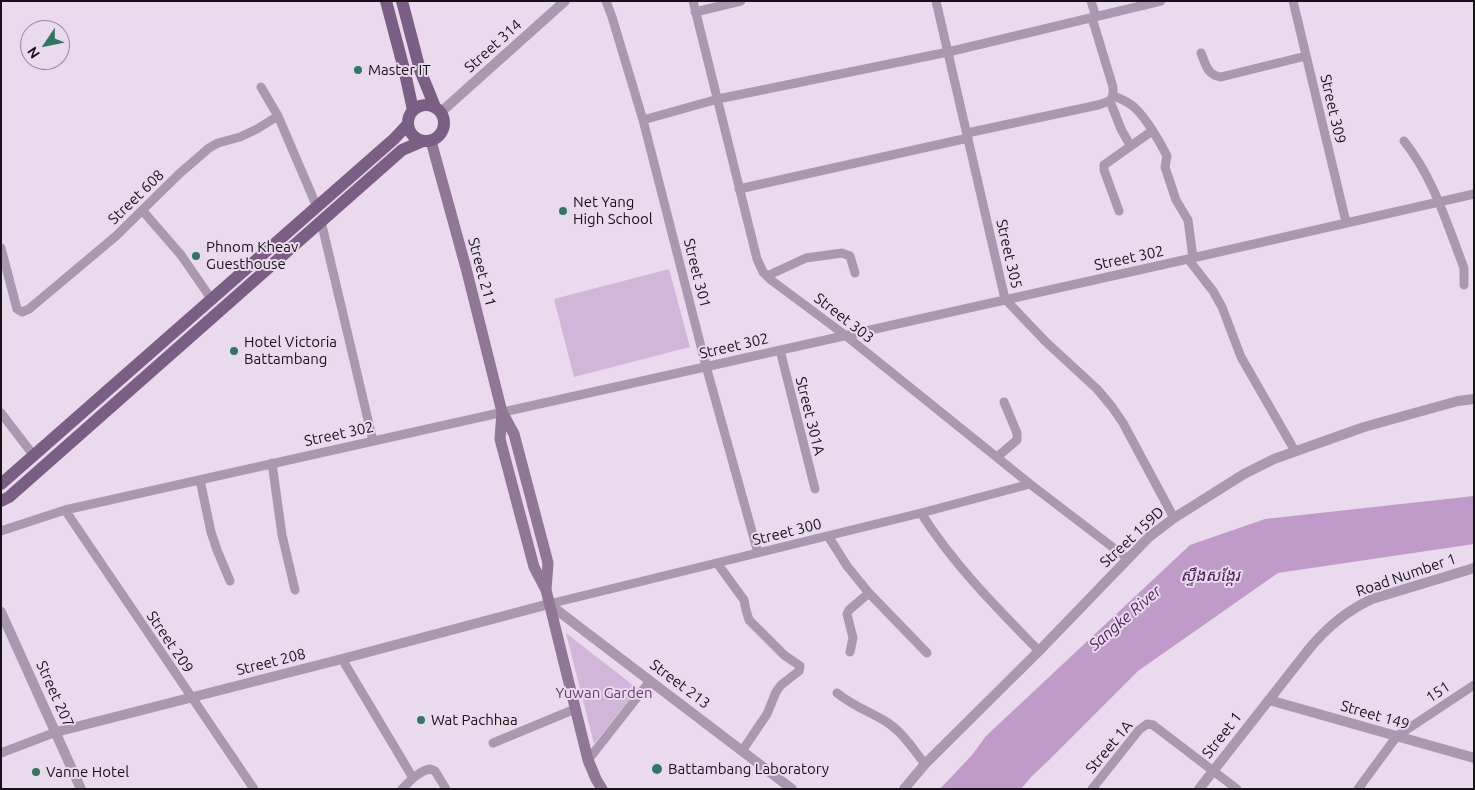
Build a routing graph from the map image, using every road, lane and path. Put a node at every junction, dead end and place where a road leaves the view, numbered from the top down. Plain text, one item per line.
1 (386, 1) edge
2 (402, 1) edge
3 (565, 1) edge
4 (606, 1) edge
5 (693, 1) edge
6 (741, 1) edge
7 (936, 1) edge
8 (1091, 1) edge
9 (1161, 1) edge
10 (1293, 1) edge
11 (696, 12) junction
12 (1094, 17) junction
13 (948, 52) junction
14 (1201, 53) dead end
15 (1306, 56) junction
16 (261, 88) dead end
17 (1112, 98) junction
18 (718, 100) junction
19 (413, 110) junction
20 (438, 110) junction
21 (278, 116) junction
22 (643, 120) junction
23 (408, 124) junction
24 (1152, 131) junction
25 (968, 135) junction
26 (427, 141) junction
27 (1404, 141) dead end
28 (1130, 145) junction
29 (739, 188) junction
30 (1474, 194) edge
31 (1439, 202) junction
32 (317, 207) junction
33 (142, 210) junction
34 (1119, 212) dead end
35 (321, 222) junction
36 (1346, 222) junction
37 (1, 248) edge
38 (1191, 258) junction
39 (855, 273) dead end
40 (767, 276) junction
41 (1464, 285) dead end
42 (1005, 299) junction
43 (212, 300) junction
44 (845, 335) junction
45 (780, 350) junction
46 (706, 366) junction
47 (1474, 399) edge
48 (1004, 402) dead end
49 (502, 412) junction
50 (1, 413) edge
51 (373, 441) junction
52 (1295, 451) junction
53 (34, 456) junction
54 (997, 457) junction
55 (272, 463) junction
56 (200, 480) junction
57 (1, 484) edge
58 (1030, 484) junction
59 (814, 489) dead end
60 (1, 501) edge
61 (65, 510) junction
62 (921, 513) junction
63 (1174, 518) junction
64 (1, 531) edge
65 (828, 536) junction
66 (758, 553) junction
67 (1128, 559) junction
68 (717, 563) junction
69 (1474, 568) edge
70 (230, 581) dead end
71 (295, 590) dead end
72 (868, 594) junction
73 (549, 604) junction
74 (1, 612) edge
75 (1039, 651) junction
76 (850, 652) dead end
77 (926, 653) dead end
78 (342, 659) junction
79 (650, 681) junction
80 (1474, 685) edge
81 (838, 693) dead end
82 (192, 698) junction
83 (1269, 700) junction
84 (575, 709) junction
85 (56, 732) junction
86 (1397, 736) junction
87 (493, 743) dead end
88 (742, 750) junction
89 (1, 753) edge
90 (1474, 758) edge
91 (588, 760) junction
92 (925, 764) junction
93 (1214, 770) junction
94 (413, 778) junction
95 (81, 789) edge
96 (254, 789) edge
97 (402, 789) edge
98 (446, 789) edge
99 (602, 789) edge
100 (792, 789) edge
101 (904, 789) edge
102 (1092, 789) edge
103 (1199, 789) edge
104 (1237, 789) edge
105 (1358, 789) edge

1 - 19 main road
2 - 20 main road
3 - 20 street, Street 314
4 - 22 street, Street 301
5 - 11 street, Street 303
6 - 11 street
7 - 13 street, Street 305
8 - 12 street
9 - 12 street
10 - 15 street, Street 309
11 - 18 street, Street 303
12 - 13 street
12 - 17 street
13 - 18 street
13 - 25 street, Street 305
14 - 15 street
15 - 36 street, Street 309
16 - 21 street
17 - 24 street
17 - 25 street
17 - 28 street
18 - 22 street
18 - 29 street, Street 303
19 - 20 main road
19 - 23 main road
20 - 26 main road
21 - 32 street
21 - 33 street, Street 608
22 - 46 street, Street 301
23 - 26 main road
23 - 32 main road
24 - 28 street
24 - 38 street
25 - 29 street
25 - 42 street, Street 305
26 - 35 main road
26 - 49 main road, Street 211
27 - 31 street
28 - 34 street
29 - 40 street, Street 303
30 - 31 street, Street 302
31 - 36 street, Street 302
31 - 41 street
32 - 43 main road
33 - 37 street, Street 608
33 - 43 street
35 - 51 street
35 - 60 main road
36 - 38 street, Street 302
38 - 42 street, Street 302
38 - 52 street
39 - 40 street
40 - 44 street, Street 303
42 - 44 street, Street 302
42 - 63 street, Street 305
43 - 53 main road
44 - 45 street, Street 302
44 - 54 street, Street 303
45 - 46 street, Street 302
45 - 59 street, Street 301A
46 - 49 street, Street 302
46 - 66 street, Street 301
47 - 52 street, Street 159D
48 - 54 street
49 - 51 street, Street 302
49 - 73 main road, Street 211
50 - 53 street
51 - 55 street, Street 302
52 - 63 street, Street 159D
53 - 57 main road
54 - 58 street, Street 303
55 - 56 street, Street 302
55 - 71 street
56 - 61 street, Street 302
56 - 70 street
58 - 62 street, Street 300
58 - 67 street, Street 303
61 - 64 street, Street 302
61 - 82 street, Street 209
62 - 65 street, Street 300
62 - 75 street
63 - 67 street, Street 159D
65 - 66 street, Street 300
65 - 72 street
66 - 68 street, Street 300
67 - 75 street, Street 159D
68 - 73 street, Street 300
68 - 88 street
69 - 83 street, Road Number 1
72 - 76 street
72 - 77 street
73 - 78 street, Street 208
73 - 79 street, Street 213
73 - 84 main road, Street 211
74 - 85 street, Street 207
75 - 92 street, Street 159D
78 - 82 street, Street 208
78 - 94 street
79 - 88 street, Street 213
79 - 91 street
80 - 86 street, 151
81 - 92 street
82 - 85 street, Street 208
82 - 96 street, Street 209
83 - 86 street, Street 149
83 - 93 street, Street 1
84 - 87 street
84 - 91 main road, Street 211
85 - 89 street, Street 208
85 - 95 street, Street 207
86 - 90 street, Street 149
86 - 105 street, 151
88 - 100 street, Street 213
91 - 99 main road, Street 211
92 - 101 street, Street 159D
93 - 102 street, Street 1A
93 - 103 street, Street 1
93 - 104 street
94 - 97 street
94 - 98 street

